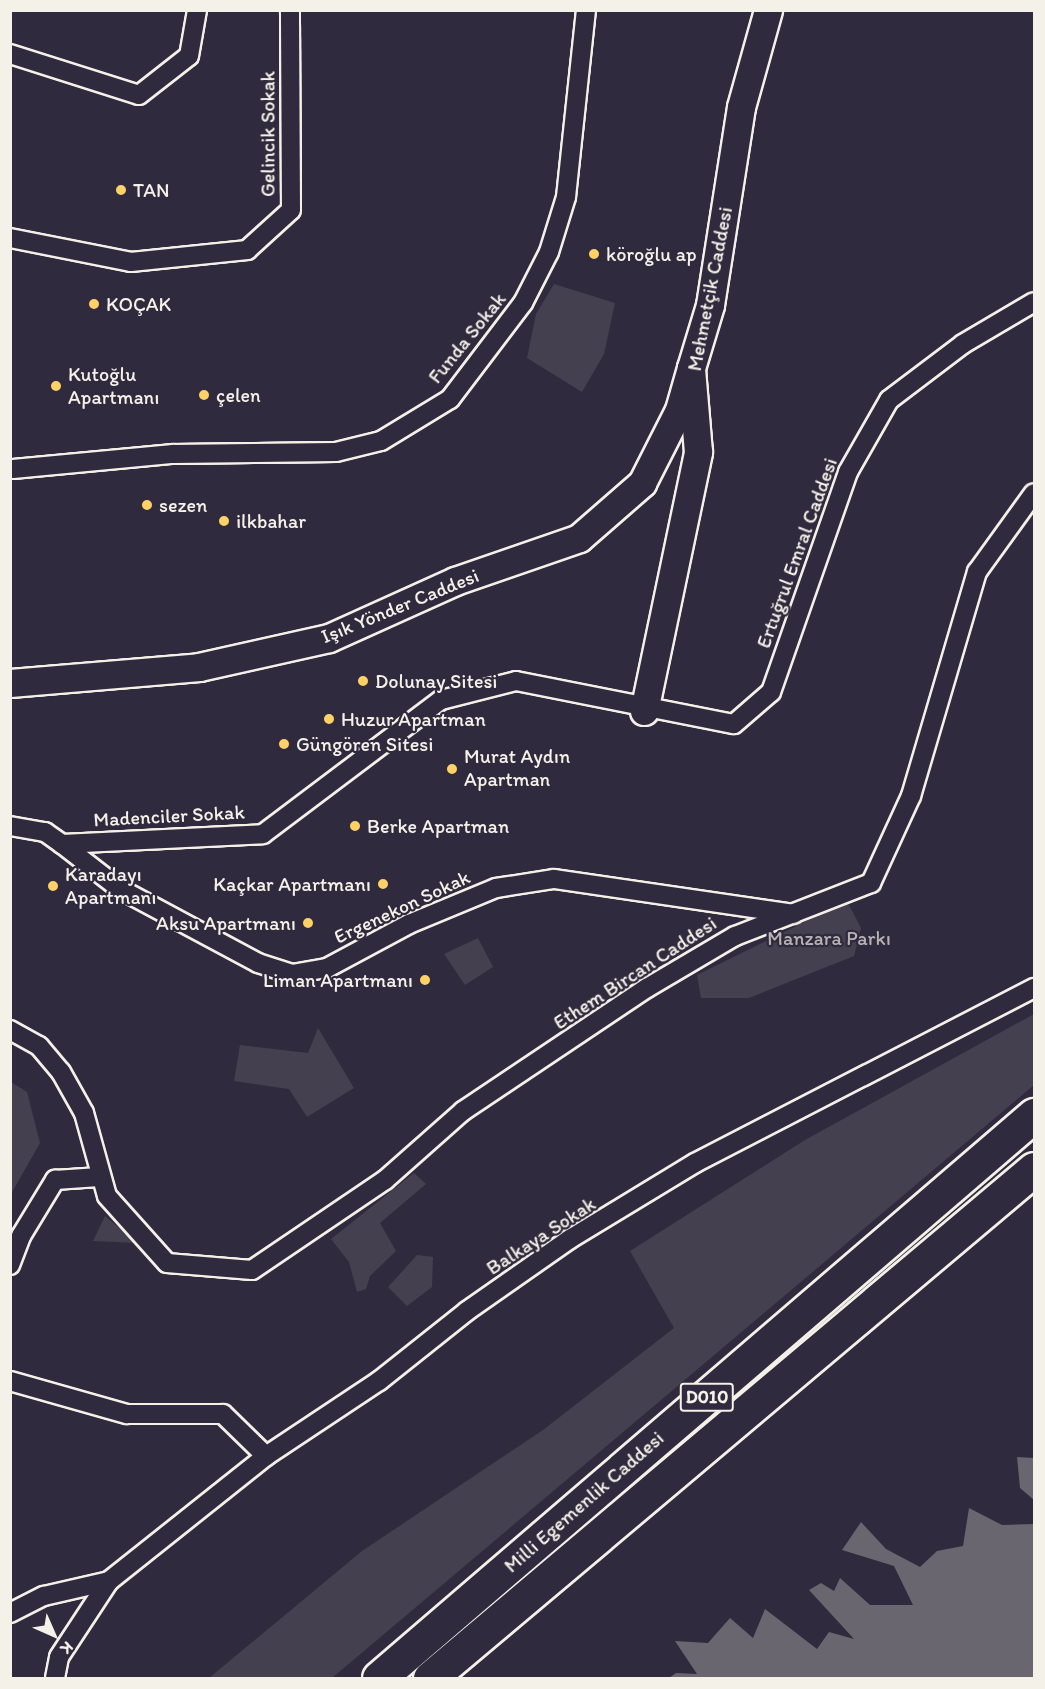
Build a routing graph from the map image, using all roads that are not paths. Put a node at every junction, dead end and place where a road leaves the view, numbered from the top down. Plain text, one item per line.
1 (197, 10) edge
2 (290, 10) edge
3 (585, 10) edge
4 (768, 10) edge
5 (10, 54) edge
6 (10, 238) edge
7 (1035, 302) edge
8 (691, 368) junction
9 (11, 469) edge
10 (1035, 493) edge
11 (10, 683) edge
12 (644, 711) junction
13 (10, 826) edge
14 (62, 844) junction
15 (795, 914) junction
16 (1035, 988) edge
17 (10, 1030) edge
18 (1035, 1115) edge
19 (1035, 1169) edge
20 (99, 1177) junction
21 (10, 1265) edge
22 (10, 1381) edge
23 (266, 1456) junction
24 (109, 1581) junction
25 (10, 1613) edge
26 (55, 1678) edge
27 (379, 1678) edge
28 (430, 1678) edge

1 - 5 street
2 - 6 street, Gelincik Sokak
3 - 9 street, Funda Sokak
4 - 8 street, Mehmetçik Caddesi
7 - 12 street, Ertuğrul Emral Caddesi
8 - 11 street, Işık Yönder Caddesi
8 - 12 street, Mehmetçik Caddesi
10 - 15 street, Ethem Bircan Caddesi
12 - 14 street, Madenciler Sokak
13 - 14 street
14 - 15 street, Ergenekon Sokak
15 - 20 street, Ethem Bircan Caddesi
16 - 23 street, Balkaya Sokak
17 - 20 street
18 - 27 highway, Milli Egemenlik Caddesi / D010
19 - 28 highway, Milli Egemenlik Caddesi / D010
20 - 21 street
22 - 23 street
23 - 24 street, Balkaya Sokak
24 - 25 street
24 - 26 street

